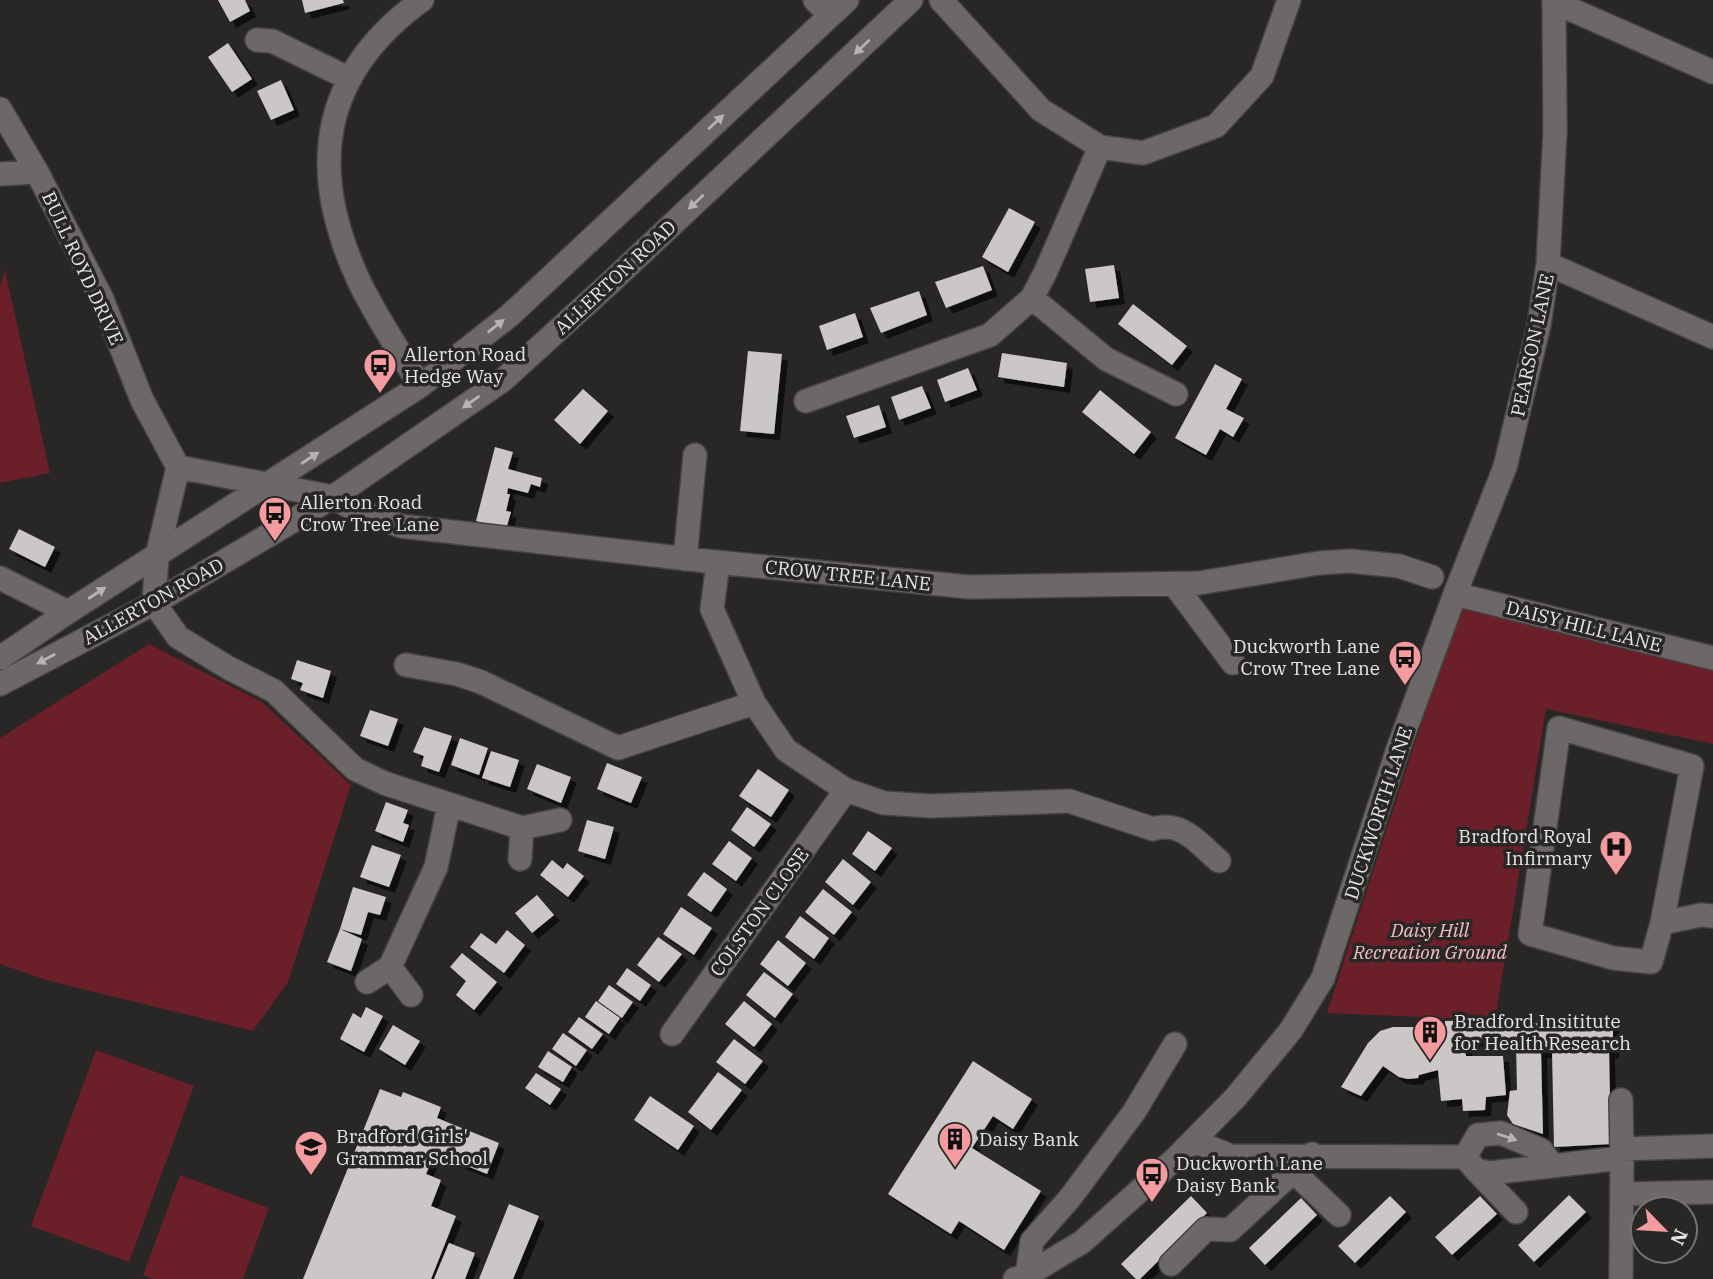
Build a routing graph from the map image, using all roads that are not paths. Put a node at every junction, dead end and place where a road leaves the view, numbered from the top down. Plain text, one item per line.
1 (422, 0) edge
2 (847, 0) edge
3 (911, 0) edge
4 (941, 0) edge
5 (1289, 0) edge
6 (1554, 1) edge
7 (822, 8) edge
8 (257, 40) dead end
9 (1713, 72) edge
10 (350, 79) junction
11 (0, 109) edge
12 (1100, 147) junction
13 (37, 172) junction
14 (0, 174) edge
15 (1548, 264) junction
16 (1032, 298) junction
17 (1713, 337) edge
18 (420, 386) junction
19 (1176, 394) dead end
20 (806, 401) dead end
21 (695, 455) dead end
22 (178, 467) junction
23 (269, 484) junction
24 (332, 498) junction
25 (157, 556) junction
26 (685, 559) junction
27 (718, 562) junction
28 (1432, 577) dead end
29 (0, 578) edge
30 (1174, 583) junction
31 (1455, 594) junction
32 (155, 603) junction
33 (68, 612) junction
34 (0, 658) edge
35 (1713, 658) edge
36 (1233, 663) dead end
37 (406, 665) dead end
38 (0, 684) edge
39 (754, 703) junction
40 (846, 790) junction
41 (449, 805) junction
42 (560, 820) dead end
43 (522, 828) junction
44 (520, 859) dead end
45 (1219, 861) dead end
46 (1713, 916) edge
47 (1662, 923) junction
48 (390, 967) junction
49 (367, 982) dead end
50 (411, 995) dead end
51 (672, 1034) dead end
52 (1175, 1044) dead end
53 (1622, 1100) dead end
54 (1193, 1141) junction
55 (1713, 1146) edge
56 (1312, 1154) junction
57 (1622, 1154) junction
58 (1470, 1163) junction
59 (1552, 1165) junction
60 (1293, 1171) junction
61 (1713, 1192) edge
62 (1623, 1194) junction
63 (1516, 1212) dead end
64 (1339, 1215) dead end
65 (1171, 1264) dead end
66 (1024, 1278) edge
67 (1621, 1279) edge

1 - 10 street
2 - 7 street, ALLERTON ROAD
3 -> 24 street, ALLERTON ROAD
4 - 12 street
5 - 12 street
6 - 9 street
6 - 15 street, PEARSON LANE
18 -> 7 street, ALLERTON ROAD
8 - 10 street
10 - 18 street
11 - 13 street, BULL ROYD DRIVE
12 - 16 street
13 - 14 street
13 - 22 street, BULL ROYD DRIVE
15 - 17 street
15 - 31 street, PEARSON LANE
16 - 19 street
16 - 20 street
23 -> 18 street, ALLERTON ROAD
21 - 26 street
22 - 23 street
22 - 25 street
23 - 24 street, CROW TREE LANE
23 - 25 street, ALLERTON ROAD
24 - 26 street, CROW TREE LANE
24 - 32 street, ALLERTON ROAD
25 - 32 street
33 -> 25 street, ALLERTON ROAD
26 - 27 street, CROW TREE LANE
27 - 30 street, CROW TREE LANE
27 - 39 street
28 - 30 street, CROW TREE LANE
29 - 33 street
30 - 36 street
31 - 35 street, DAISY HILL LANE
31 - 54 street, DUCKWORTH LANE
32 -> 38 street, ALLERTON ROAD
32 - 41 street
33 - 34 street, ALLERTON ROAD
37 - 39 street
39 - 40 street
40 - 45 street
40 - 51 street, COLSTON CLOSE
41 - 43 street
41 - 48 street
42 - 43 street
43 - 44 street
46 - 47 street
47 - 47 street
48 - 49 street
48 - 50 street
52 - 66 street
53 - 57 street
54 - 56 street
54 - 66 street, DUCKWORTH LANE
55 - 57 street
56 - 58 street
56 - 60 street
57 - 59 street
57 - 62 street
58 - 59 street
58 -> 59 street
58 - 63 street
60 - 64 street
60 - 65 street
61 - 62 street
62 - 67 street

